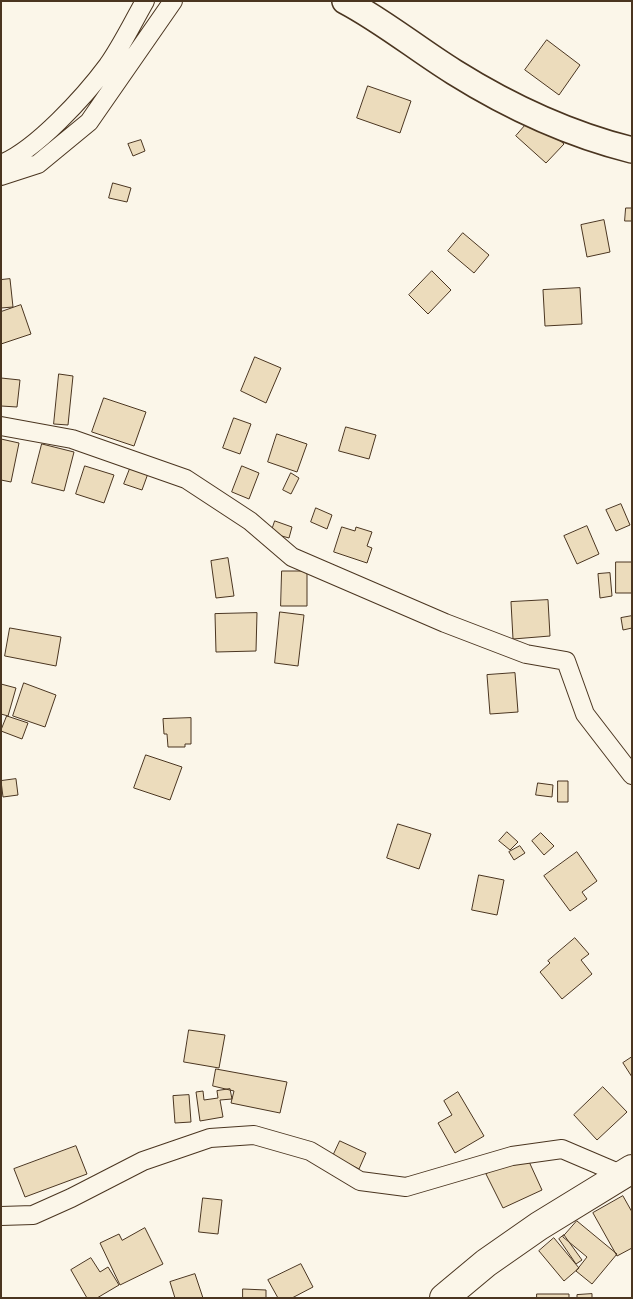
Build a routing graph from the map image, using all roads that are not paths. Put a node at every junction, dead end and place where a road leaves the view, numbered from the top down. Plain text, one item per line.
1 (145, 1) edge
2 (173, 1) edge
3 (345, 1) edge
4 (632, 150) edge
5 (1, 164) edge
6 (1, 176) edge
7 (1, 426) edge
8 (632, 775) edge
9 (627, 1172) edge
10 (1, 1216) edge
11 (444, 1298) edge

1 - 5 street
2 - 6 street
3 - 4 street
7 - 8 street
9 - 10 street
9 - 11 main road

